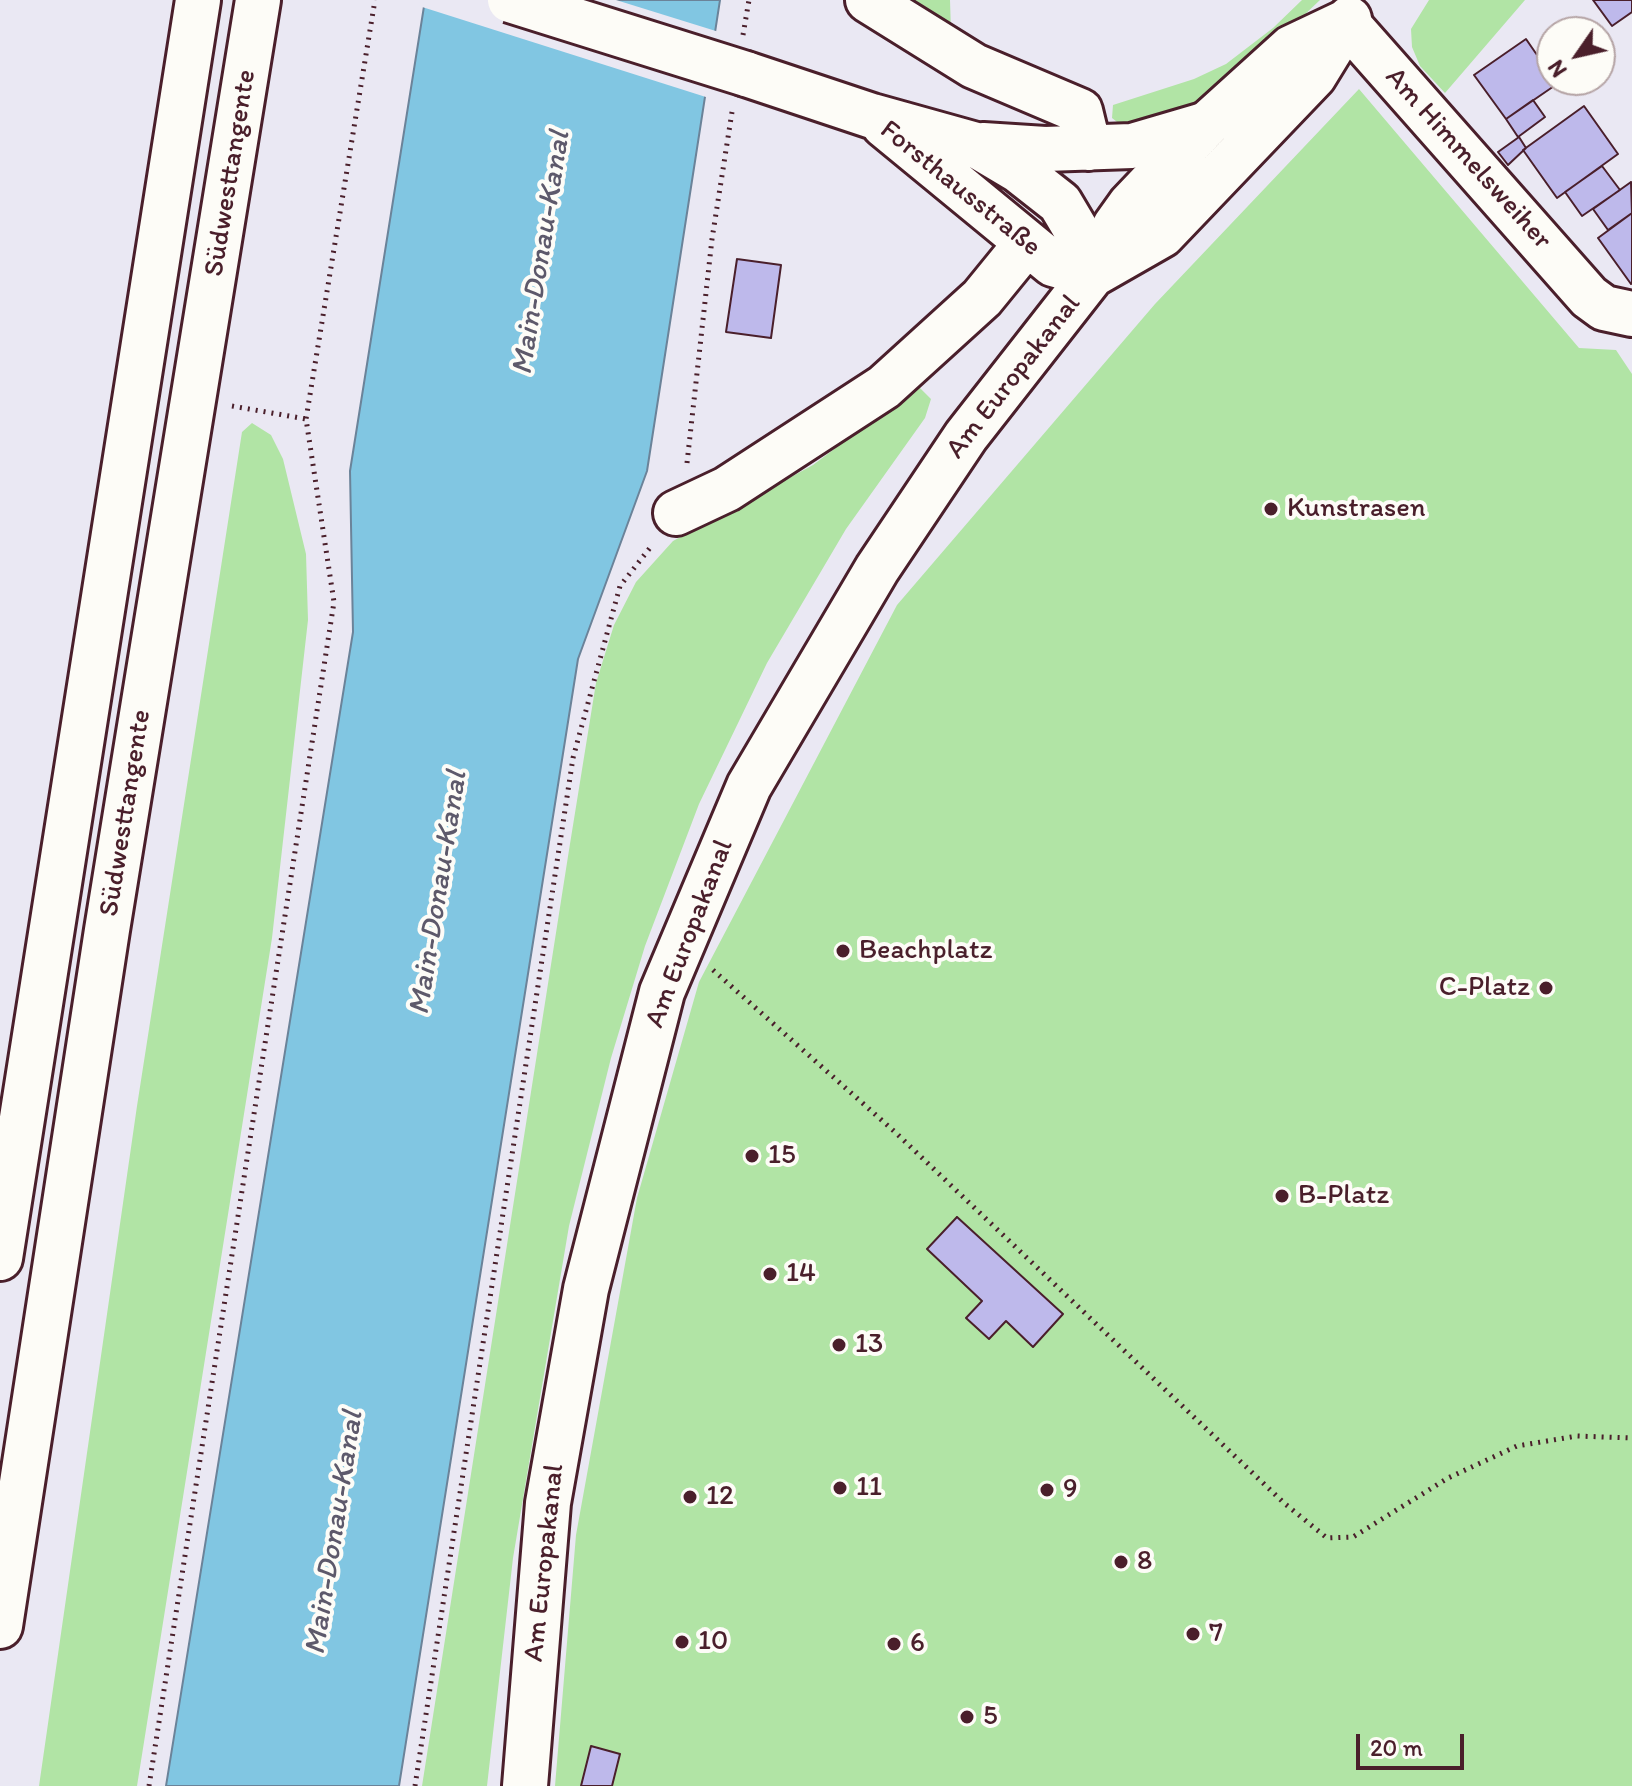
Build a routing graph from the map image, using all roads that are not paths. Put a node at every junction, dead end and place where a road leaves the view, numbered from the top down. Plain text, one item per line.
1 (198, 0) edge
2 (258, 0) edge
3 (510, 0) edge
4 (868, 0) edge
5 (1356, 11) edge
6 (872, 116) junction
7 (1207, 124) junction
8 (976, 145) junction
9 (1089, 148) junction
10 (1026, 244) junction
11 (1092, 275) junction
12 (1619, 313) edge
13 (676, 513) road end
14 (0, 1258) edge
15 (0, 1626) edge
16 (525, 1786) edge

1 - 14 main road, Südwesttangente
2 - 15 main road, Südwesttangente
3 - 6 main road, Forsthausstraße, bridge
4 - 9 main road
5 - 7 main road, Am Europakanal
5 - 11 main road, Am Europakanal
5 - 12 main road, Am Himmelsweiher
6 - 8 main road, Forsthausstraße
6 - 10 main road, Forsthausstraße
7 - 9 main road
7 - 11 main road, Am Europakanal
8 - 9 main road
8 - 11 main road, Forsthausstraße
10 - 11 main road, Forsthausstraße
10 - 13 main road
11 - 16 main road, Am Europakanal

